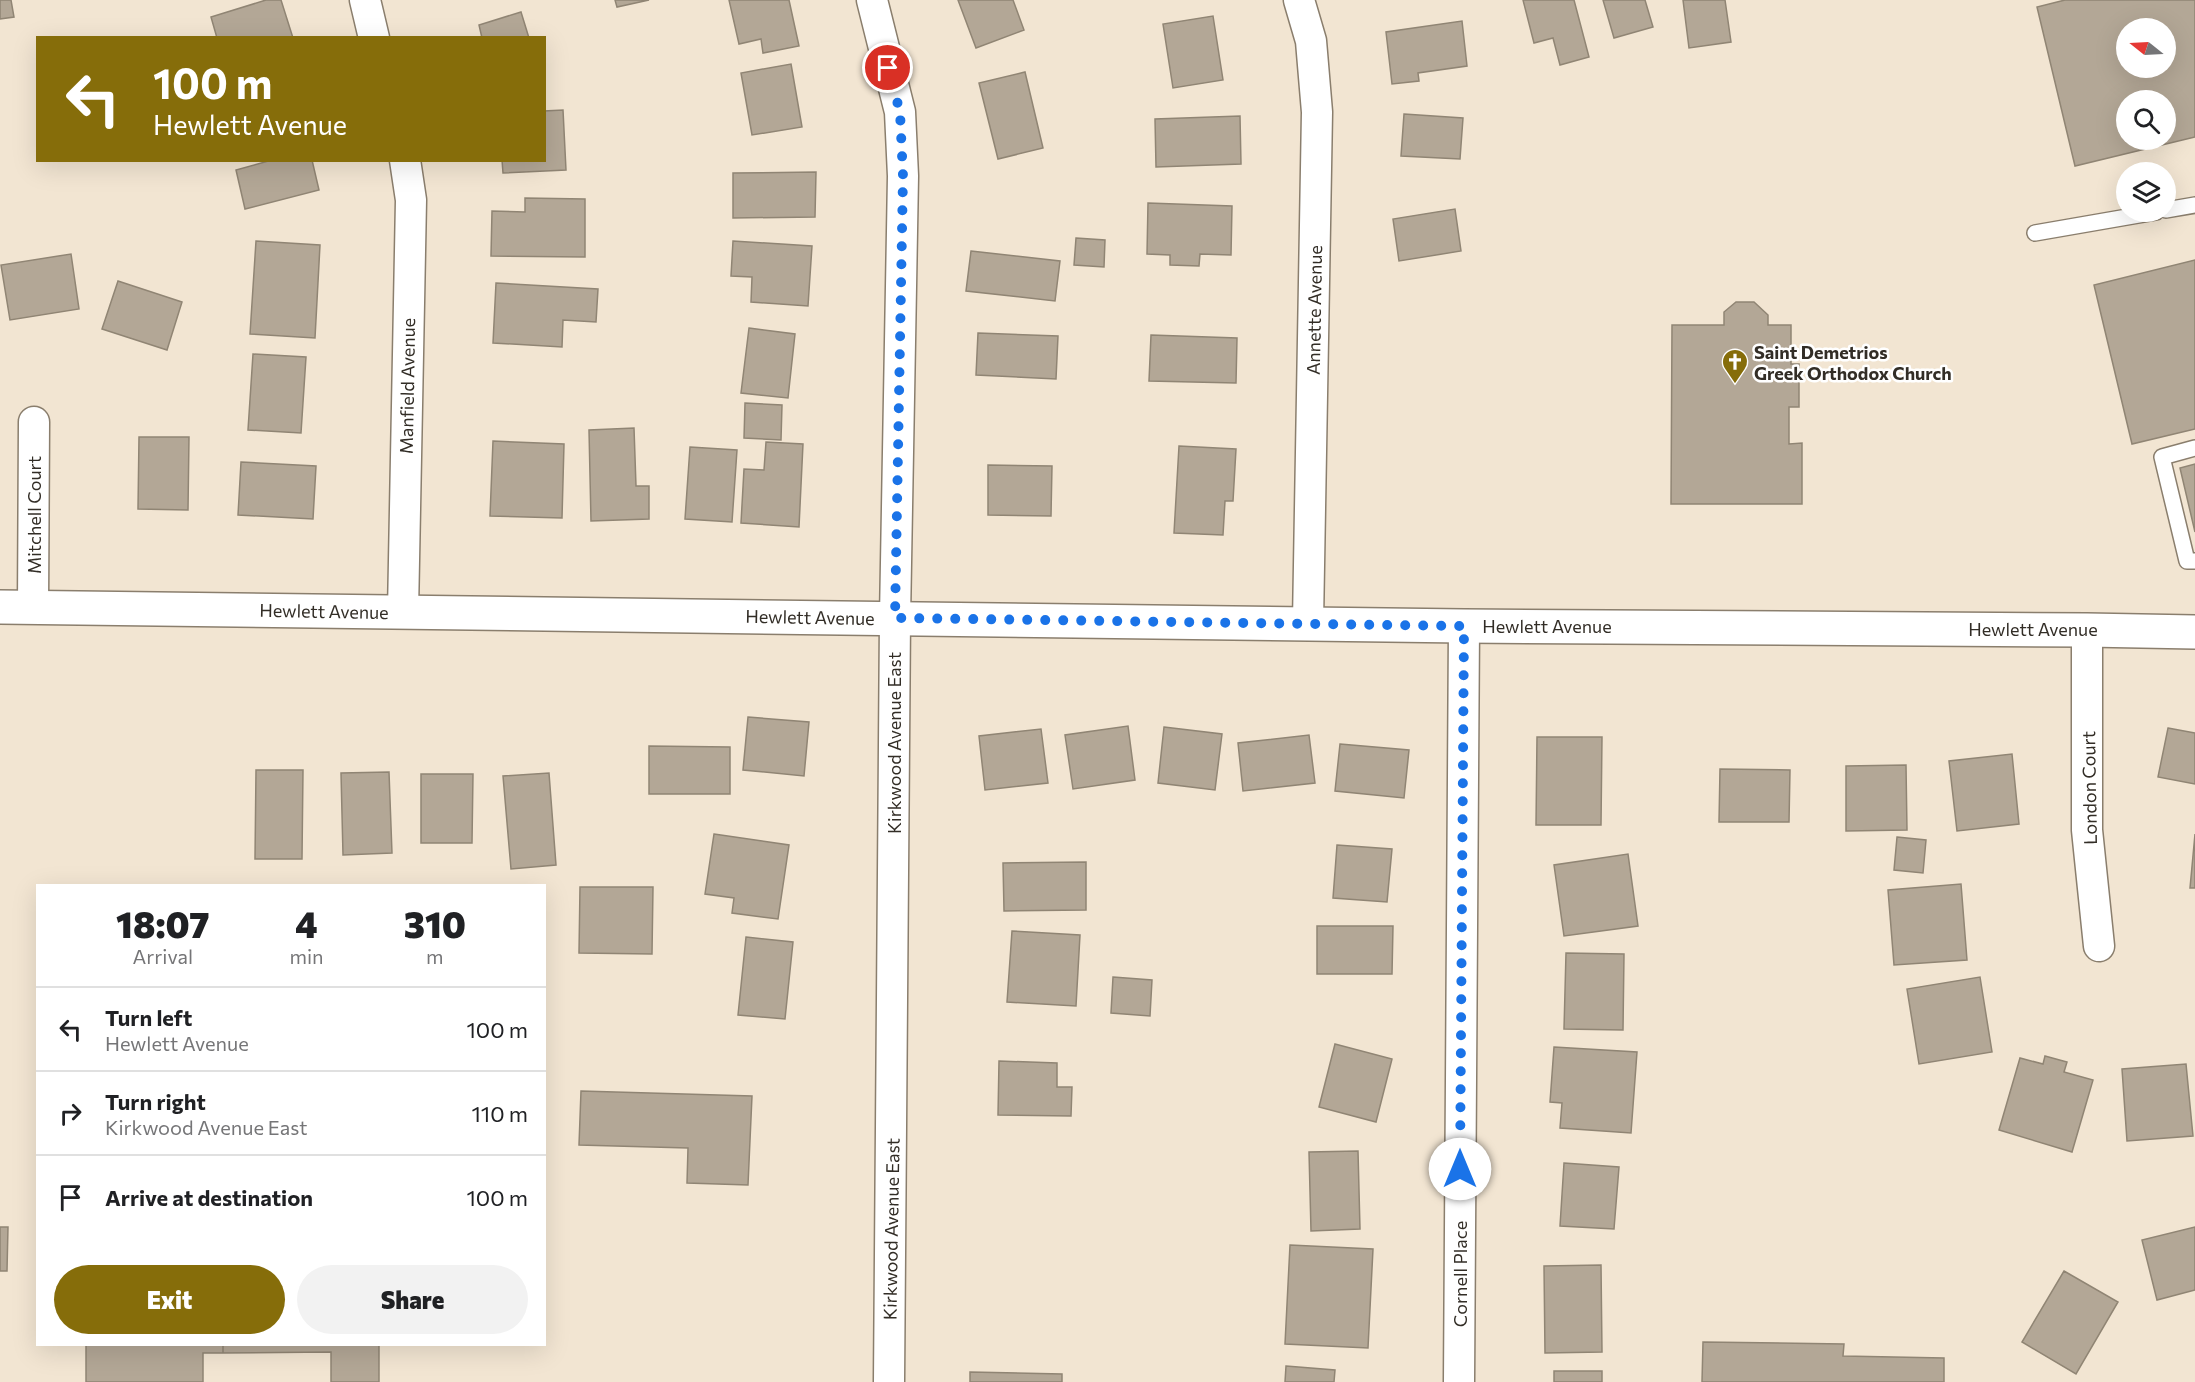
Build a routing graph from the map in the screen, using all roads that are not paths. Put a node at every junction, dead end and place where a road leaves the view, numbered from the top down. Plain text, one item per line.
1 (364, 0) edge
2 (872, 0) edge
3 (1299, 0) edge
4 (373, 36) edge
5 (405, 162) edge
6 (2195, 205) edge
7 (2176, 208) edge
8 (2116, 219) edge
9 (2035, 233) dead end
10 (34, 422) dead end
11 (2195, 448) edge
12 (2192, 562) edge
13 (0, 607) edge
14 (33, 608) junction
15 (403, 612) junction
16 (895, 618) junction
17 (1308, 622) junction
18 (1464, 626) junction
19 (2087, 630) junction
20 (2195, 632) edge
21 (2099, 946) dead end
22 (889, 1382) edge
23 (1459, 1382) edge

1 - 4 street
2 - 16 street, Kirkwood Avenue East
3 - 17 street, Annette Avenue
5 - 15 street, Manfield Avenue
6 - 7 lane
8 - 9 lane
10 - 14 street, Mitchell Court
11 - 12 lane
13 - 14 street, Hewlett Avenue
14 - 15 street, Hewlett Avenue
15 - 16 street, Hewlett Avenue
16 - 17 street, Hewlett Avenue
16 - 22 street, Kirkwood Avenue East
17 - 18 street, Hewlett Avenue
18 - 19 street, Hewlett Avenue
18 - 23 street, Cornell Place
19 - 20 street, Hewlett Avenue
19 - 21 street, London Court

